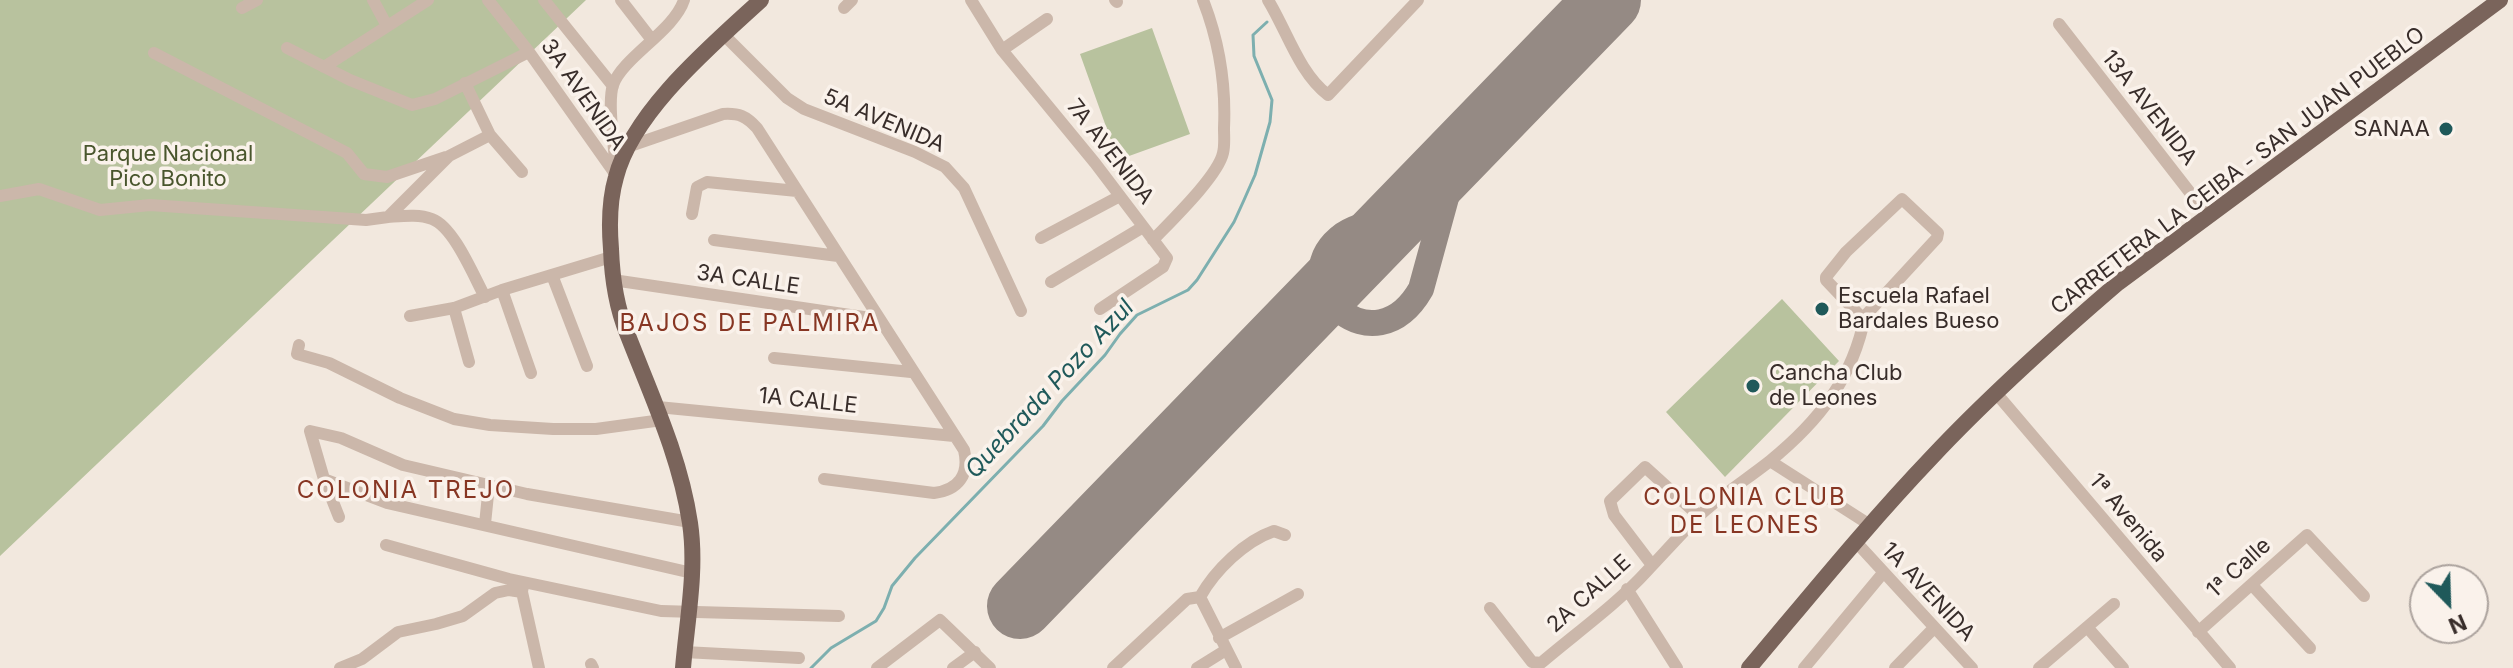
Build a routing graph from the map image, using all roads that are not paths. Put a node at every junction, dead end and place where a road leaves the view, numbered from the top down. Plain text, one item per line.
1 (257, 0) edge
2 (373, 0) edge
3 (428, 0) edge
4 (488, 0) edge
5 (544, 0) edge
6 (621, 0) edge
7 (761, 0) edge
8 (971, 0) edge
9 (1203, 0) edge
10 (1268, 0) edge
11 (1418, 0) edge
12 (2500, 0) edge
13 (684, 2) edge
14 (242, 8) dead end
15 (1047, 19) dead end
16 (2059, 24) dead end
17 (387, 26) junction
18 (723, 34) junction
19 (652, 40) junction
20 (287, 48) dead end
21 (1002, 50) junction
22 (529, 52) junction
23 (154, 53) dead end
24 (324, 67) junction
25 (465, 83) junction
26 (613, 86) junction
27 (490, 135) junction
28 (630, 146) junction
29 (449, 156) junction
30 (522, 172) dead end
31 (616, 175) junction
32 (797, 191) junction
33 (0, 196) edge
34 (1120, 196) junction
35 (692, 214) dead end
36 (388, 217) junction
37 (2209, 217) junction
38 (1143, 227) junction
39 (1041, 238) dead end
40 (714, 240) dead end
41 (1153, 240) junction
42 (838, 256) junction
43 (611, 257) junction
44 (552, 275) junction
45 (613, 280) junction
46 (1051, 282) dead end
47 (502, 290) junction
48 (485, 297) junction
49 (454, 308) junction
50 (1100, 309) dead end
51 (1021, 311) dead end
52 (410, 316) dead end
53 (877, 319) junction
54 (1864, 320) junction
55 (299, 345) dead end
56 (774, 358) dead end
57 (469, 362) dead end
58 (587, 366) dead end
59 (911, 372) junction
60 (531, 373) dead end
61 (1996, 393) junction
62 (660, 413) junction
63 (954, 436) junction
64 (1770, 461) junction
65 (324, 479) junction
66 (824, 479) dead end
67 (489, 485) junction
68 (1699, 516) junction
69 (339, 517) dead end
70 (690, 522) junction
71 (485, 524) junction
72 (1870, 525) junction
73 (1285, 535) dead end
74 (1856, 542) junction
75 (386, 545) dead end
76 (1652, 565) junction
77 (692, 573) junction
78 (1883, 573) junction
79 (2252, 585) junction
80 (523, 587) junction
81 (1627, 589) junction
82 (1298, 594) dead end
83 (2364, 596) dead end
84 (1200, 597) junction
85 (2114, 604) dead end
86 (1490, 608) dead end
87 (688, 614) junction
88 (839, 616) dead end
89 (2087, 627) junction
90 (1934, 628) junction
91 (2198, 632) junction
92 (1219, 638) junction
93 (2310, 648) dead end
94 (1226, 650) junction
95 (975, 652) junction
96 (799, 658) dead end
97 (684, 660) edge
98 (340, 668) edge
99 (539, 668) edge
100 (877, 668) edge
101 (953, 668) edge
102 (990, 668) edge
103 (1113, 668) edge
104 (1197, 668) edge
105 (1236, 668) edge
106 (1677, 668) edge
107 (1749, 668) edge
108 (1804, 668) edge
109 (1895, 668) edge
110 (1972, 668) edge
111 (2039, 668) edge
112 (2123, 668) edge
113 (2230, 668) edge

1 - 14 street
2 - 17 street
3 - 17 street
4 - 22 street, 3A AVENIDA
5 - 26 street
6 - 19 street
7 - 18 main road
8 - 21 street, 7A AVENIDA
9 - 41 street
10 - 11 street
12 - 37 main road, CARRETERA LA CEIBA - SAN JUAN PUEBLO
13 - 19 street
15 - 21 street
16 - 37 street, 13A AVENIDA
17 - 24 street
18 - 28 main road
18 - 51 street, 5A AVENIDA
19 - 26 street
20 - 24 street
21 - 34 street, 7A AVENIDA
22 - 25 street
22 - 31 street, 3A AVENIDA
23 - 29 street
24 - 25 street
25 - 27 street
26 - 31 street
27 - 29 street
27 - 30 street
28 - 31 main road
28 - 32 street
29 - 36 street
31 - 43 main road
32 - 35 street
32 - 42 street
33 - 36 street
34 - 38 street, 7A AVENIDA
34 - 39 street
36 - 48 street
37 - 61 main road, CARRETERA LA CEIBA - SAN JUAN PUEBLO
38 - 41 street, 7A AVENIDA
38 - 46 street
40 - 42 street
41 - 50 street
42 - 53 street
43 - 44 street
43 - 45 main road
44 - 47 street
44 - 58 street
45 - 53 street, 3A CALLE
45 - 62 main road
47 - 48 street
47 - 60 street
48 - 49 street
49 - 52 street
49 - 57 street
53 - 59 street
54 - 54 street, 2A CALLE
54 - 64 street, 2A CALLE
55 - 62 street, 1A CALLE
56 - 59 street
59 - 63 street
61 - 72 main road, CARRETERA LA CEIBA - SAN JUAN PUEBLO
61 - 91 street, 1ª Avenida
62 - 63 street, 1A CALLE
62 - 70 main road
63 - 66 street
64 - 68 street, 2A CALLE
64 - 72 street
65 - 67 street
65 - 69 street
65 - 71 street
67 - 70 street
67 - 71 street
68 - 76 street, 2A CALLE
68 - 76 street
70 - 77 main road
71 - 77 street
72 - 74 main road, CARRETERA LA CEIBA - SAN JUAN PUEBLO
73 - 84 street
74 - 78 street, 1A AVENIDA
74 - 107 main road, CARRETERA LA CEIBA - SAN JUAN PUEBLO
75 - 80 street
76 - 81 street, 2A CALLE
77 - 87 main road
78 - 90 street, 1A AVENIDA
78 - 108 street
79 - 83 street, 1ª Calle
79 - 91 street, 1ª Calle
79 - 93 street
80 - 87 street
80 - 98 street
80 - 99 street
81 - 86 street, 2A CALLE
81 - 106 street
82 - 92 street
84 - 92 street
84 - 103 street
85 - 89 street
87 - 88 street
87 - 97 main road
89 - 111 street
89 - 112 street
90 - 109 street
90 - 110 street, 1A AVENIDA
91 - 113 street, 1ª Avenida
92 - 94 street
94 - 104 street
94 - 105 street
95 - 100 street
95 - 101 street
95 - 102 street
96 - 97 street

